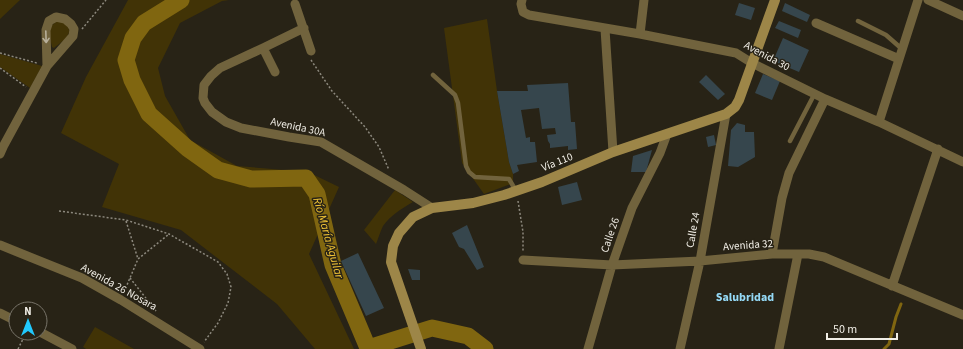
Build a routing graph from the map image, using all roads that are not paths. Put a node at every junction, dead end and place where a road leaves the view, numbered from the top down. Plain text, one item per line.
1 (522, 0) edge
2 (644, 0) edge
3 (775, 0) edge
4 (918, 0) edge
5 (928, 0) edge
6 (295, 4) dead end
7 (963, 16) edge
8 (858, 22) dead end
9 (816, 24) dead end
10 (304, 28) junction
11 (605, 29) junction
12 (640, 34) junction
13 (263, 48) junction
14 (902, 49) junction
15 (311, 51) road end
16 (899, 59) junction
17 (752, 63) junction
18 (47, 66) junction
19 (275, 72) dead end
20 (433, 75) dead end
21 (815, 94) junction
22 (825, 99) junction
23 (726, 114) junction
24 (879, 122) junction
25 (667, 134) junction
26 (790, 141) dead end
27 (938, 149) junction
28 (613, 152) junction
29 (0, 154) edge
30 (963, 162) edge
31 (516, 191) junction
32 (432, 208) junction
33 (0, 245) edge
34 (772, 254) junction
35 (798, 254) junction
36 (523, 260) road end
37 (700, 261) junction
38 (612, 265) junction
39 (892, 286) junction
40 (963, 315) edge
41 (48, 336) edge
42 (420, 345) edge
43 (72, 349) edge
44 (199, 349) edge
45 (588, 349) edge
46 (680, 349) edge
47 (779, 349) edge

1 - 11 street, Avenida 30
2 - 12 street
3 - 17 main road, Vía 110
4 - 14 street
5 - 7 street
6 - 10 street
8 - 14 lane
9 - 16 street
10 - 13 street
10 - 15 street
11 - 12 street, Avenida 30
11 - 28 street
12 - 17 street, Avenida 30
13 - 19 street
13 - 32 street, Avenida 30A
14 - 16 street
16 - 24 street
17 - 21 street, Avenida 30
17 - 23 main road, Vía 110
18 -> 18 street
18 - 29 street
20 - 31 lane
21 - 22 street, Avenida 30
21 - 26 lane
22 - 24 street, Avenida 30
22 - 34 street
23 - 25 main road, Vía 110
23 - 37 street, Calle 24
24 - 27 street, Avenida 30
25 - 28 main road, Vía 110
25 - 38 street, Calle 26
27 - 30 street, Avenida 30
27 - 39 street
28 - 31 main road, Vía 110
31 - 32 main road, Vía 110
32 - 42 main road, Vía 110
33 - 44 street, Avenida 26 Nosara
34 - 35 street, Avenida 32
34 - 37 street, Avenida 32
35 - 39 street, Avenida 32
35 - 47 street
36 - 38 street, Avenida 32
37 - 38 street, Avenida 32
37 - 46 street, Calle 24
38 - 45 street, Calle 26
39 - 40 street, Avenida 32
41 - 43 street

